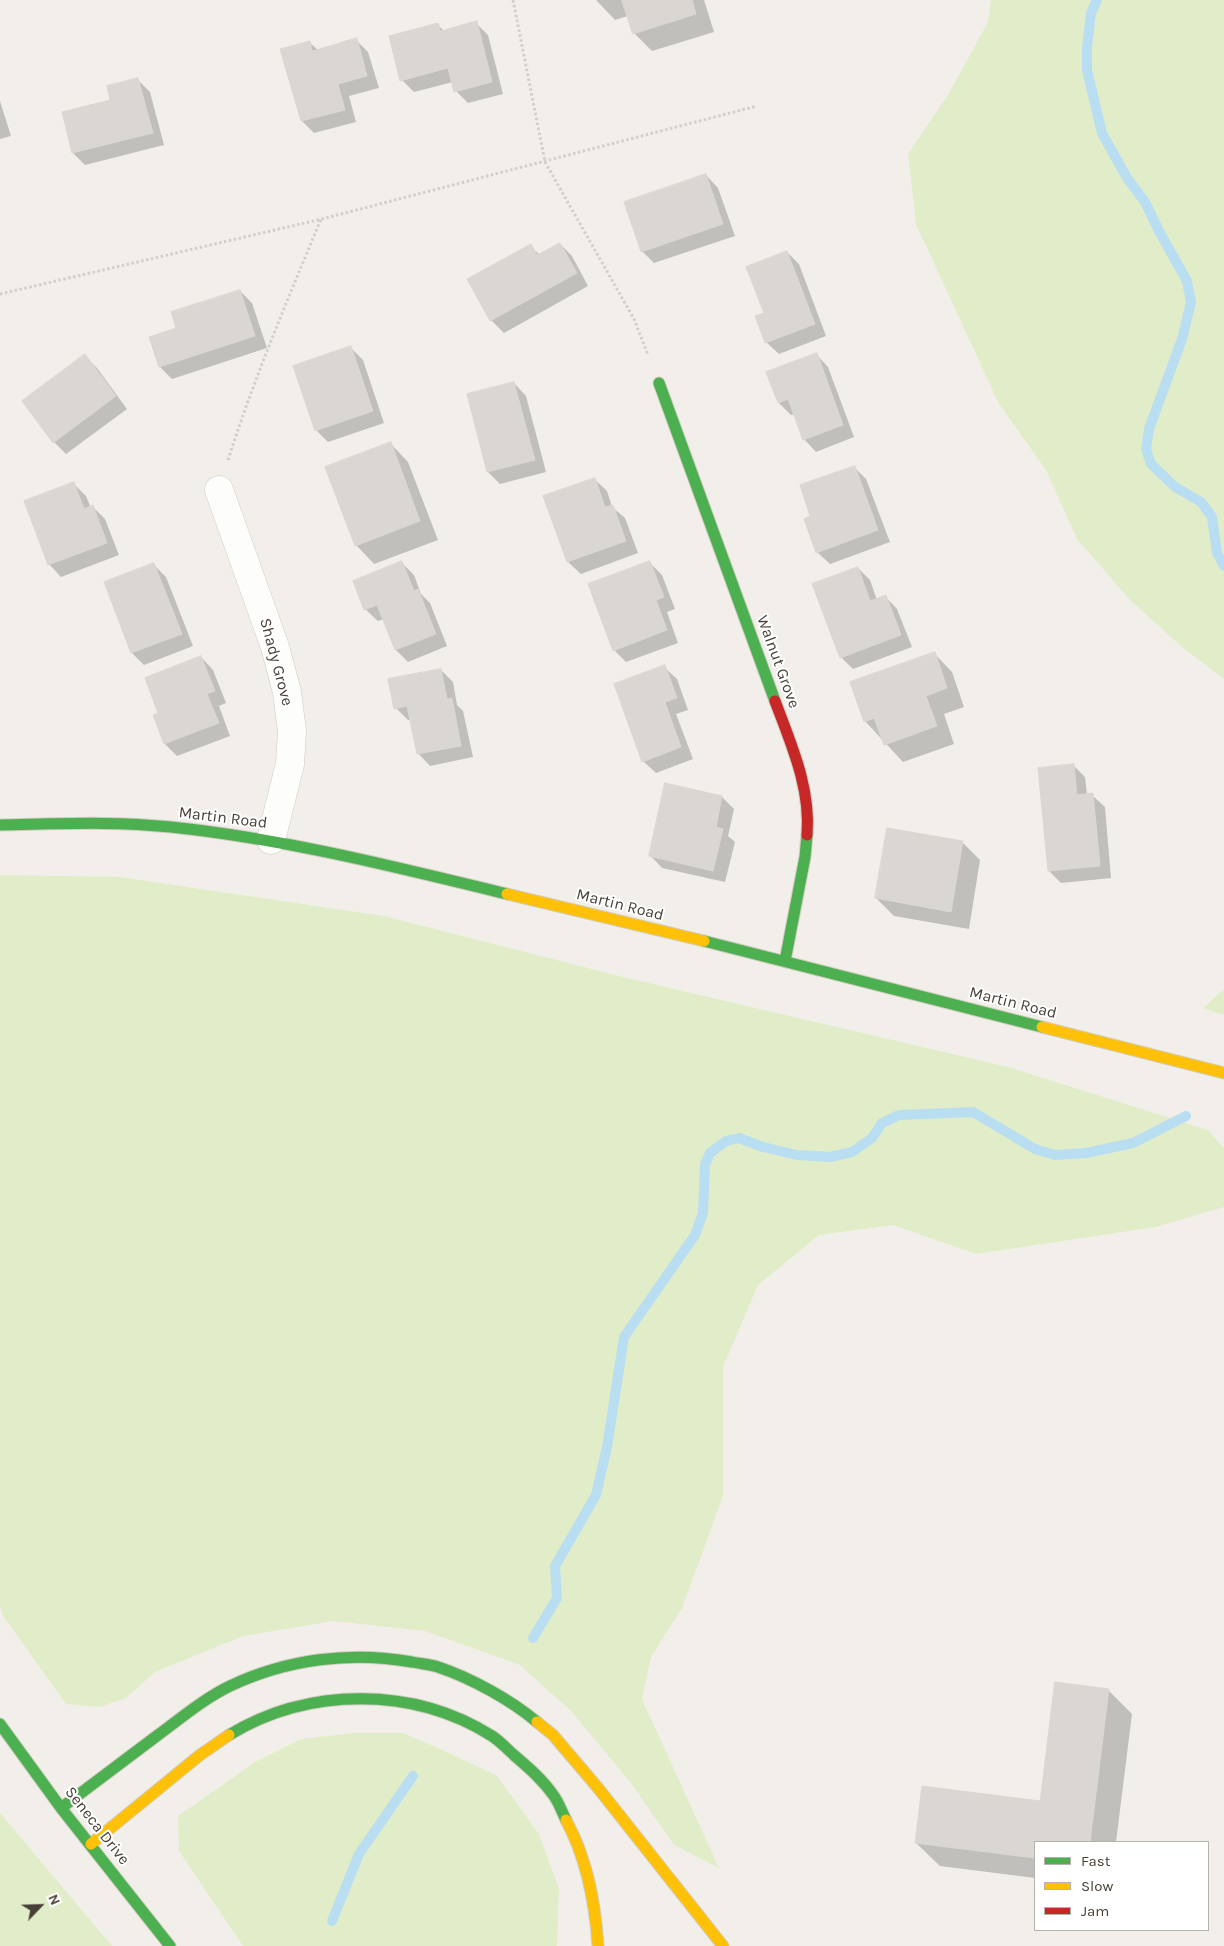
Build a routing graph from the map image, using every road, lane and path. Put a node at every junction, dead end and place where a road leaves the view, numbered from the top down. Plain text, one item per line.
1 (513, 0) edge
2 (756, 106) dead end
3 (545, 162) junction
4 (322, 219) junction
5 (0, 294) edge
6 (660, 383) joint
7 (219, 490) joint
8 (0, 825) edge
9 (271, 840) junction
10 (785, 961) junction
11 (1224, 1073) edge
12 (0, 1724) edge
13 (61, 1808) junction
14 (91, 1844) junction
15 (170, 1946) edge
16 (598, 1946) edge
17 (723, 1946) edge

1 - 3 path
2 - 3 path
3 - 4 path
3 - 6 path
4 - 5 path
4 - 7 path
6 - 10 main road, Walnut Grove
7 - 9 street, Shady Grove
8 - 9 main road, Martin Road
9 - 10 main road, Martin Road
10 - 11 main road, Martin Road
12 - 13 main road, Seneca Drive
13 - 14 main road, Seneca Drive
13 - 17 main road
14 - 15 main road, Seneca Drive
14 - 16 main road

